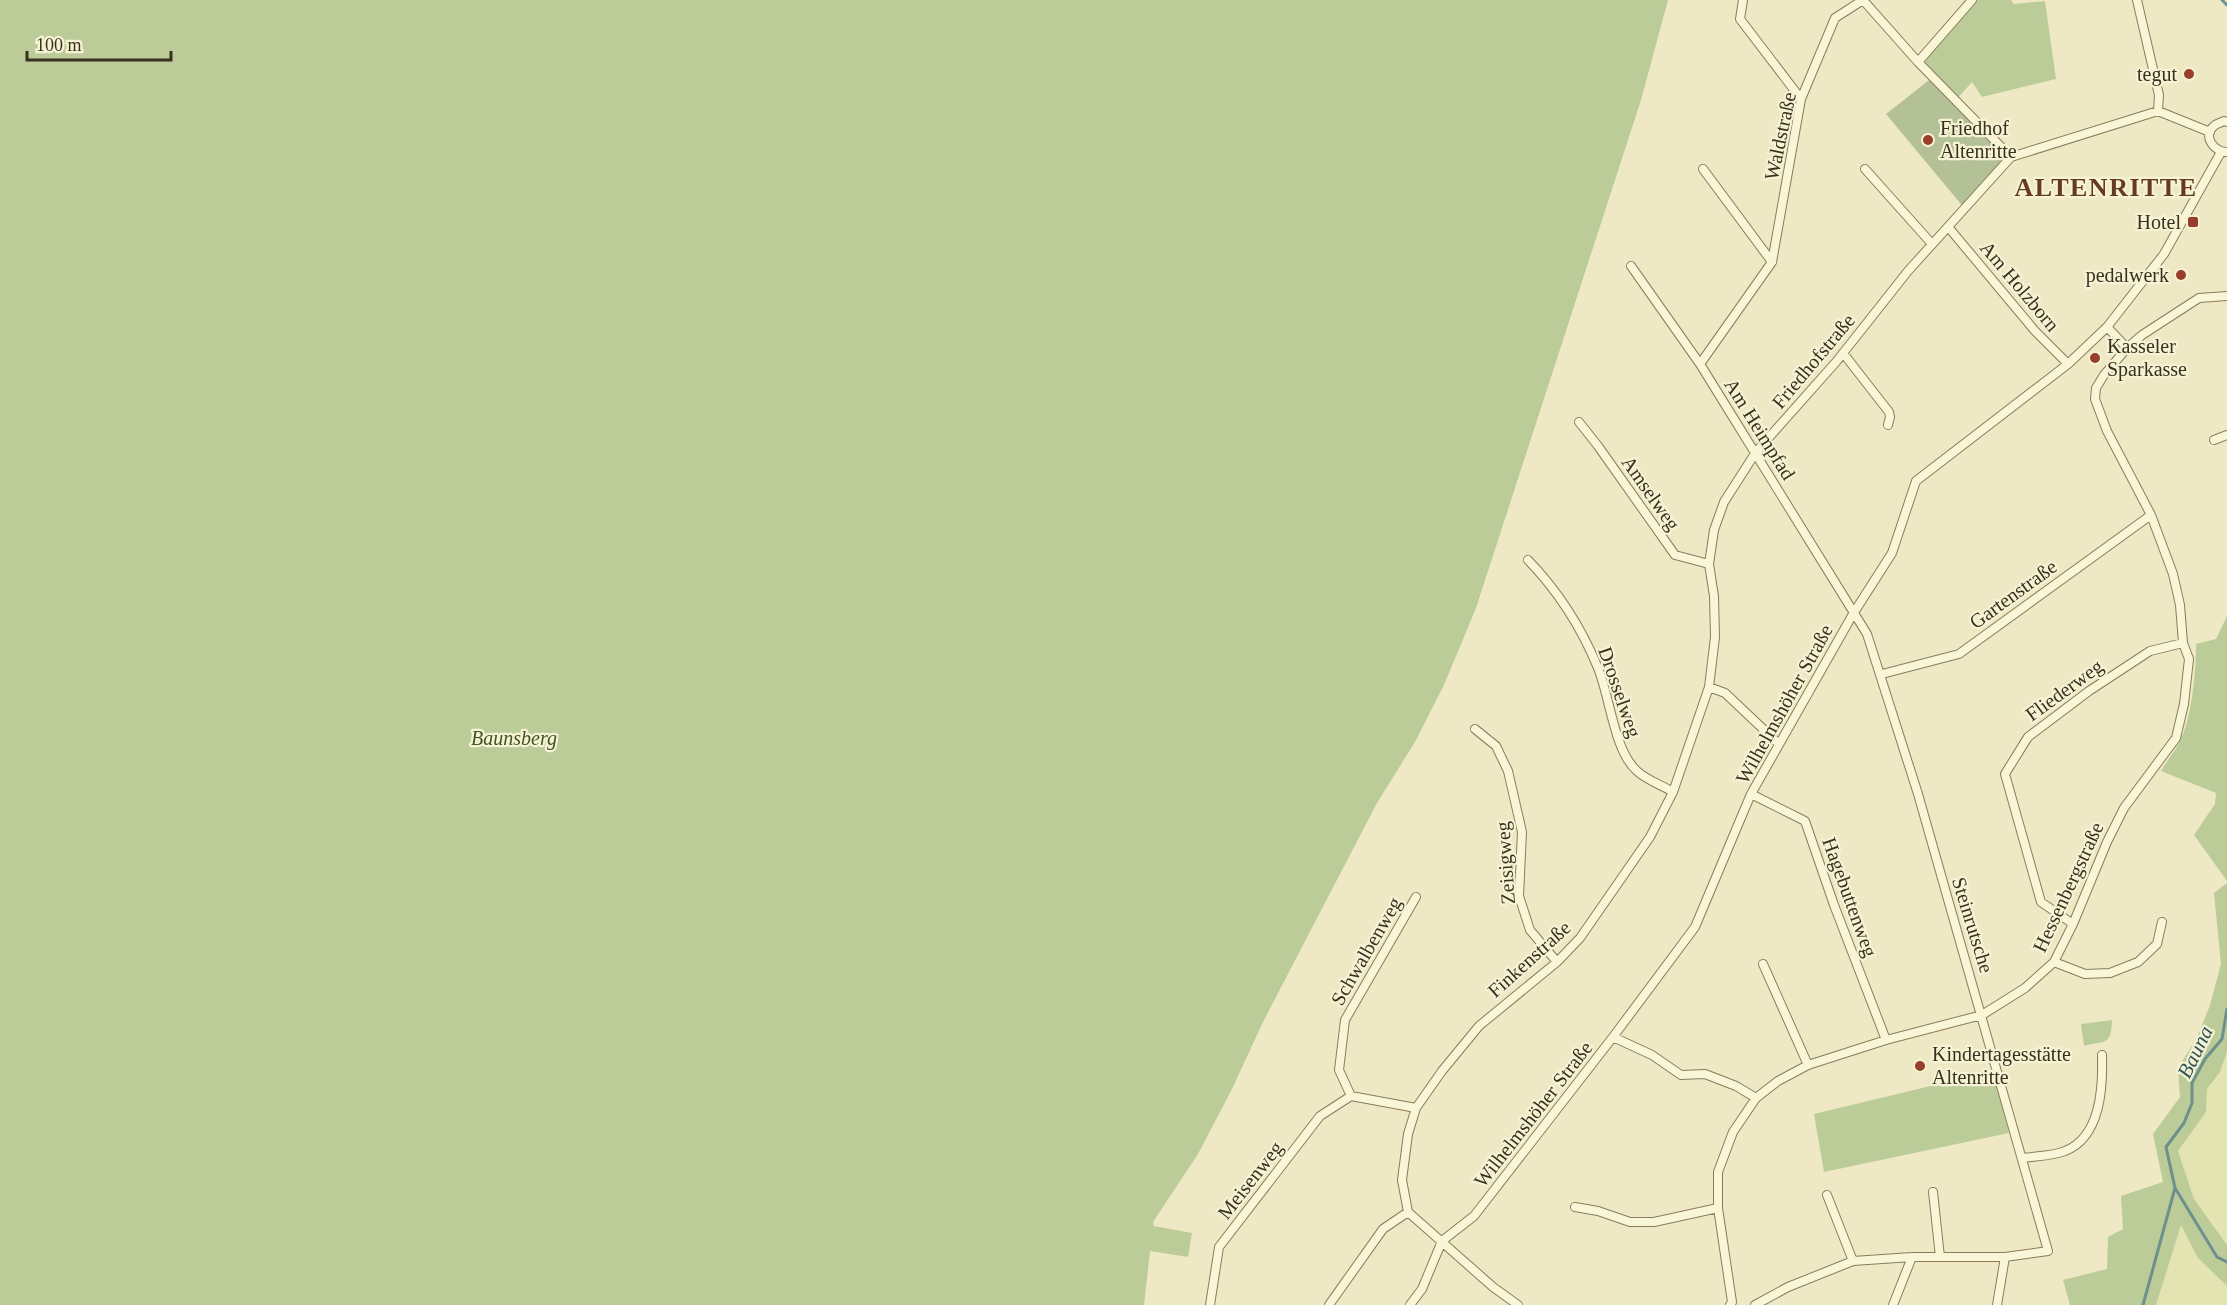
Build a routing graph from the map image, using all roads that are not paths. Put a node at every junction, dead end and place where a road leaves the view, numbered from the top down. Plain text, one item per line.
1 (1743, 0) edge
2 (1863, 0) edge
3 (1972, 0) edge
4 (2137, 0) edge
5 (1918, 62) junction
6 (1801, 99) junction
7 (2158, 111) junction
8 (2227, 122) edge
9 (2210, 132) junction
10 (2224, 152) edge
11 (2011, 157) junction
12 (1703, 169) dead end
13 (1865, 169) dead end
14 (1948, 228) junction
15 (1932, 244) junction
16 (1772, 262) junction
17 (1631, 266) dead end
18 (2227, 296) edge
19 (2107, 327) junction
20 (2127, 348) junction
21 (1843, 353) junction
22 (1700, 364) junction
23 (2068, 364) junction
24 (1579, 422) dead end
25 (1887, 425) dead end
26 (2227, 435) edge
27 (2214, 440) dead end
28 (1756, 452) junction
29 (1724, 502) joint
30 (2151, 515) junction
31 (1528, 560) dead end
32 (1709, 564) junction
33 (1853, 614) junction
34 (2183, 643) junction
35 (1882, 674) junction
36 (1709, 687) junction
37 (1475, 729) dead end
38 (1778, 743) junction
39 (1673, 792) junction
40 (1751, 794) junction
41 (1416, 897) dead end
42 (2162, 922) dead end
43 (2073, 924) junction
44 (1557, 962) junction
45 (2054, 962) junction
46 (1763, 964) dead end
47 (1982, 1015) junction
48 (1613, 1037) junction
49 (1886, 1040) junction
50 (2102, 1055) dead end
51 (1808, 1065) junction
52 (1351, 1096) junction
53 (1756, 1098) junction
54 (1416, 1108) junction
55 (2023, 1158) junction
56 (1933, 1192) dead end
57 (1827, 1195) dead end
58 (1575, 1207) dead end
59 (1718, 1208) junction
60 (1408, 1212) junction
61 (1442, 1241) junction
62 (1912, 1257) junction
63 (1940, 1257) junction
64 (2005, 1257) junction
65 (1854, 1261) junction
66 (1733, 1304) edge
67 (1210, 1305) edge
68 (1329, 1305) edge
69 (1410, 1305) edge
70 (1518, 1305) edge
71 (1755, 1305) edge
72 (1893, 1305) edge
73 (1997, 1305) edge

1 - 6 street
2 - 5 street
2 - 6 street, Waldstraße
3 - 5 street
4 - 7 street
5 - 11 street
6 - 16 street, Waldstraße
7 - 9 street
7 - 11 street
8 - 9 street
9 - 10 street, Wilhelmshöher Straße
10 - 19 street, Wilhelmshöher Straße
11 - 14 street, Friedhofstraße
12 - 16 street
13 - 15 street
14 - 15 street, Friedhofstraße
14 - 23 street, Am Holzborn
15 - 21 street, Friedhofstraße
16 - 22 street, Waldstraße
17 - 22 street, Am Heimpfad
18 - 20 street
19 - 20 street
19 - 23 street, Wilhelmshöher Straße
20 - 30 street, Hessenbergstraße
21 - 25 street
21 - 28 street, Friedhofstraße
22 - 28 street, Am Heimpfad
23 - 33 street, Wilhelmshöher Straße
24 - 32 street, Amselweg
26 - 27 street
28 - 29 street, Friedhofstraße
28 - 33 street, Am Heimpfad
29 - 32 street, Finkenstraße
30 - 34 street, Hessenbergstraße
30 - 35 street, Gartenstraße
31 - 39 street, Drosselweg
32 - 36 street, Finkenstraße
33 - 35 street, Steinrutsche
33 - 38 street, Wilhelmshöher Straße
34 - 43 street, Hessenbergstraße
34 - 43 street, Fliederweg
35 - 47 street, Steinrutsche
36 - 38 street
36 - 39 street, Finkenstraße
37 - 44 street, Zeisigweg
38 - 40 street, Wilhelmshöher Straße
39 - 44 street, Finkenstraße
40 - 48 street, Wilhelmshöher Straße
40 - 49 street, Hagebuttenweg
41 - 52 street, Schwalbenweg
42 - 45 street
43 - 45 street, Hessenbergstraße
44 - 54 street, Finkenstraße
45 - 47 street, Hessenbergstraße
46 - 51 street
47 - 49 street, Hessenbergstraße
47 - 55 street, Steinrutsche
48 - 53 street
48 - 61 street, Wilhelmshöher Straße
49 - 51 street, Hessenbergstraße
50 - 55 street
51 - 53 street, Hessenbergstraße
52 - 54 street
52 - 67 street, Meisenweg
53 - 59 street, Hessenbergstraße
54 - 60 street, Finkenstraße
55 - 64 street, Steinrutsche
56 - 63 street
57 - 65 street
58 - 59 street
59 - 66 street, Hessenbergstraße
60 - 61 street
60 - 68 street
61 - 69 street, Wilhelmshöher Straße
61 - 70 street
62 - 63 street
62 - 65 street
62 - 72 street
63 - 64 street
64 - 73 street
65 - 71 street

